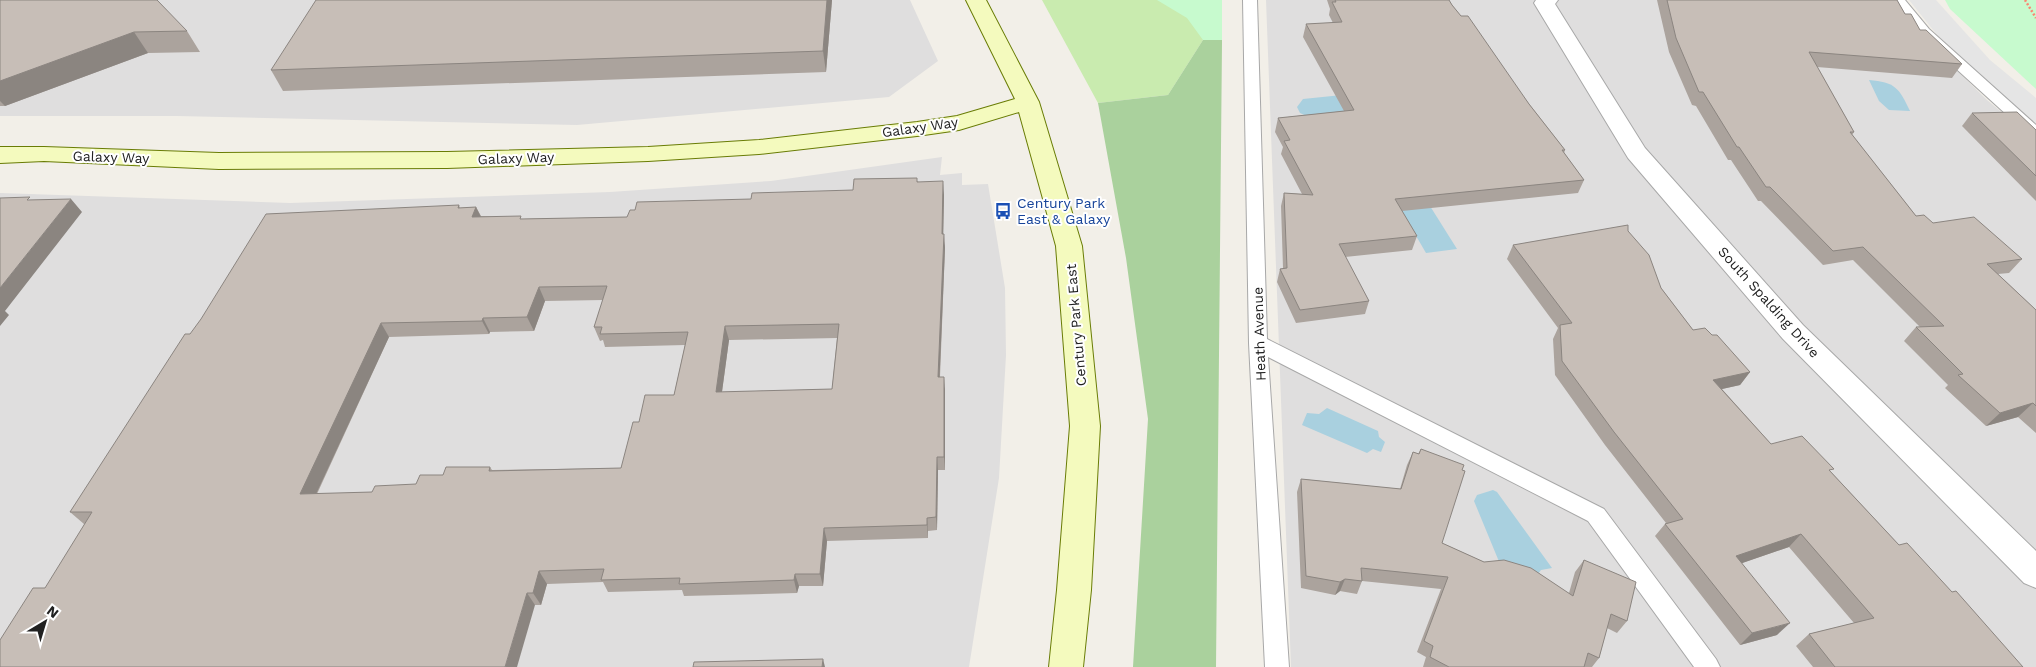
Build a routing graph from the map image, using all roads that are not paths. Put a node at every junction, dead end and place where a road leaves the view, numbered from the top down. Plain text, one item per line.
1 (976, 0) edge
2 (1250, 0) edge
3 (1898, 0) edge
4 (1544, 1) edge
5 (1028, 102) junction
6 (2036, 133) edge
7 (0, 155) edge
8 (1258, 343) junction
9 (2036, 573) edge
10 (1066, 667) edge
11 (1277, 667) edge
12 (1708, 667) edge

1 - 5 street, Century Park East
2 - 8 lane, Heath Avenue
3 - 6 lane
4 - 9 street, South Spalding Drive
5 - 7 street, Galaxy Way
5 - 10 street, Century Park East
8 - 11 lane, Heath Avenue
8 - 12 lane

